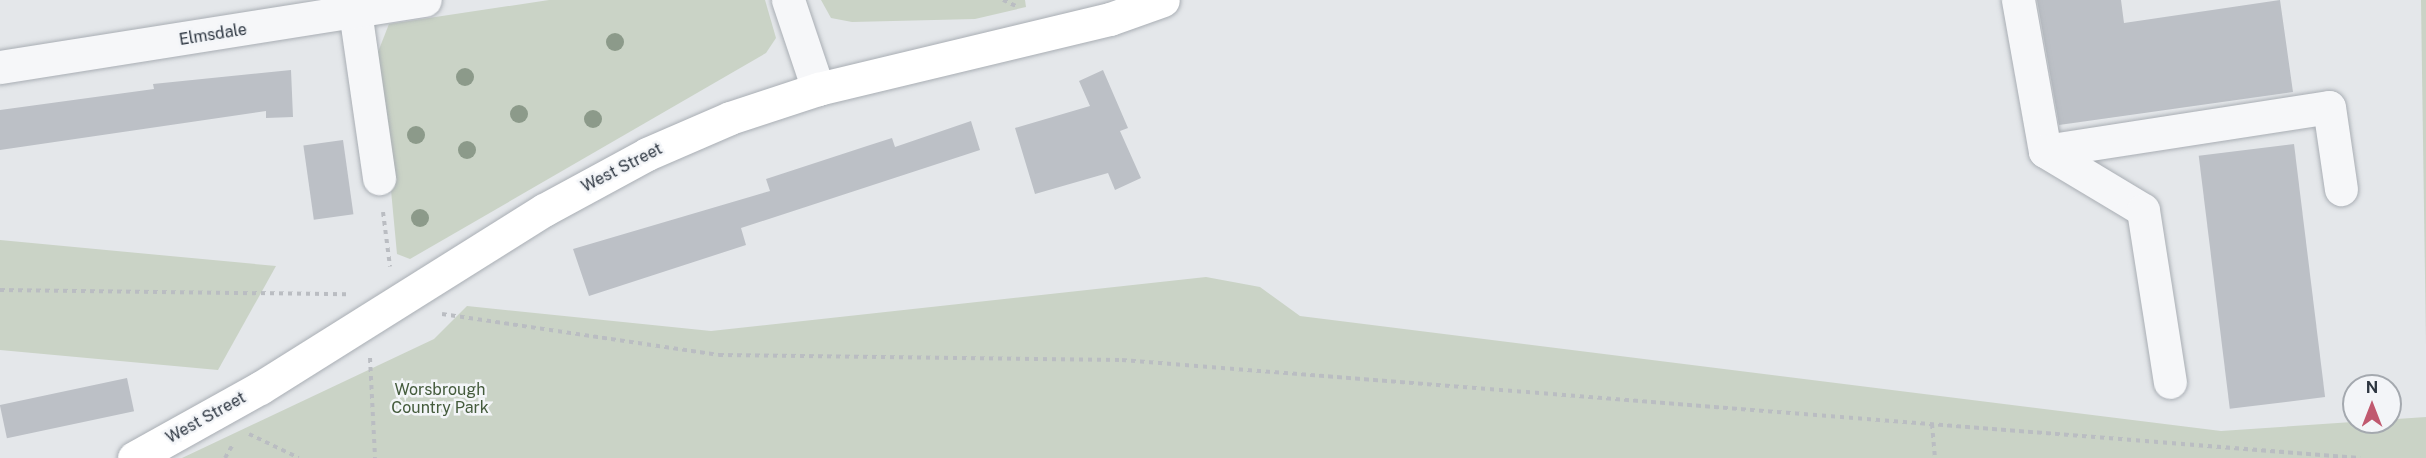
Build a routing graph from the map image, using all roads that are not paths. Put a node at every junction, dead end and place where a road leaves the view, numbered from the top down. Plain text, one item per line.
1 (425, 0) edge
2 (788, 0) edge
3 (1163, 0) edge
4 (2018, 0) edge
5 (355, 11) junction
6 (0, 68) edge
7 (818, 89) junction
8 (2045, 151) junction
9 (379, 178) road end
10 (2341, 189) dead end
11 (2170, 382) dead end
12 (134, 458) edge

1 - 5 street, Elmsdale
2 - 7 street
3 - 7 main road, West Street
4 - 8 street
5 - 6 street, Elmsdale
5 - 9 street
7 - 12 main road, West Street
8 - 10 street
8 - 11 street

